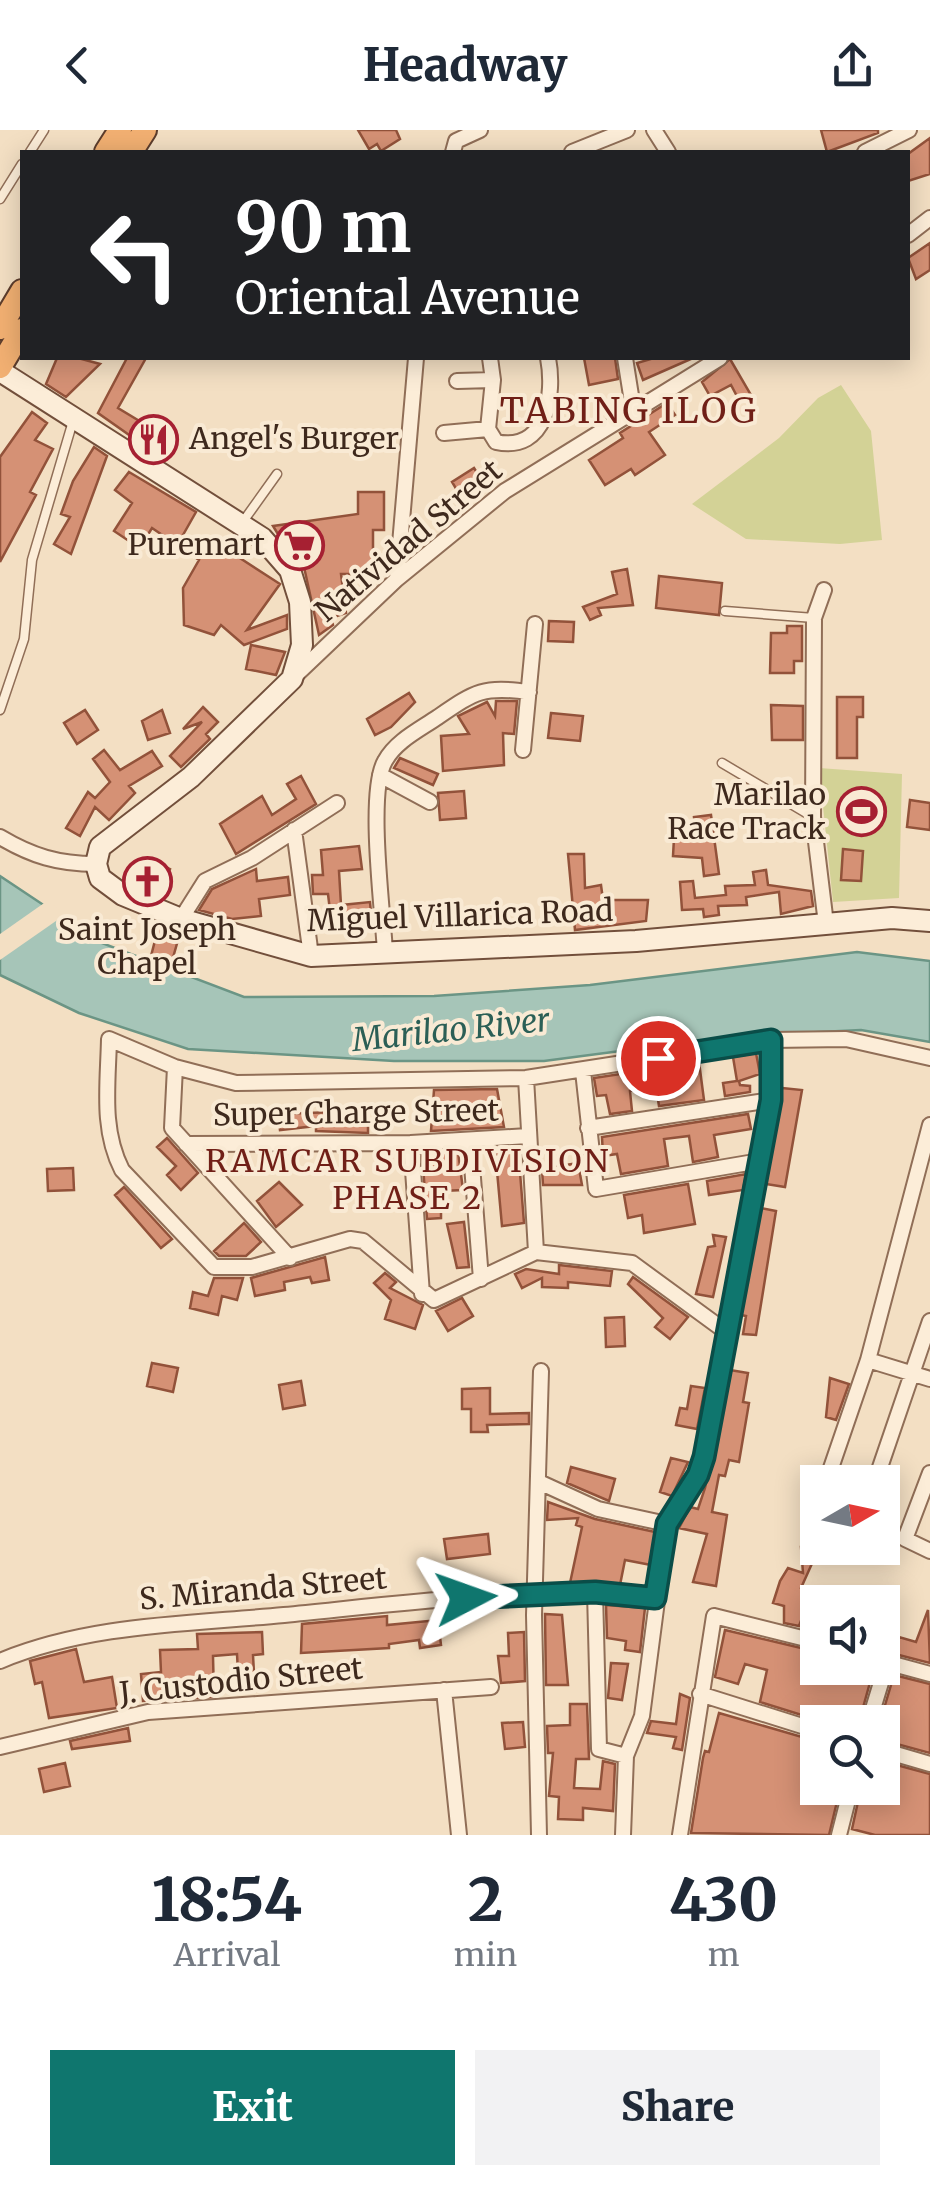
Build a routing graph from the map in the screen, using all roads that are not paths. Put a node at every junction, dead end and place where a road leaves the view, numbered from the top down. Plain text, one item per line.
1 (480, 130) edge
2 (626, 130) edge
3 (909, 130) edge
4 (453, 148) edge
5 (577, 150) edge
6 (869, 150) edge
7 (20, 167) edge
8 (0, 198) edge
9 (930, 218) edge
10 (910, 233) edge
11 (20, 293) edge
12 (0, 328) edge
13 (20, 334) edge
14 (416, 360) edge
15 (490, 360) edge
16 (548, 360) edge
17 (624, 360) edge
18 (717, 360) edge
19 (0, 369) edge
20 (494, 380) junction
21 (458, 381) dead end
22 (633, 408) junction
23 (73, 421) junction
24 (488, 428) junction
25 (444, 433) dead end
26 (277, 474) dead end
27 (242, 523) junction
28 (397, 579) junction
29 (824, 590) dead end
30 (726, 611) dead end
31 (814, 618) junction
32 (535, 624) dead end
33 (292, 679) junction
34 (529, 692) junction
35 (0, 710) edge
36 (523, 750) dead end
37 (722, 763) dead end
38 (380, 776) junction
39 (430, 802) dead end
40 (337, 803) dead end
41 (813, 817) junction
42 (294, 830) junction
43 (0, 837) edge
44 (96, 864) junction
45 (181, 920) junction
46 (930, 921) edge
47 (826, 924) junction
48 (384, 952) junction
49 (311, 956) junction
50 (771, 1040) junction
51 (930, 1058) edge
52 (175, 1067) junction
53 (584, 1071) junction
54 (526, 1078) junction
55 (771, 1100) junction
56 (930, 1125) edge
57 (588, 1128) junction
58 (528, 1136) junction
59 (470, 1140) junction
60 (411, 1143) junction
61 (186, 1144) junction
62 (760, 1161) junction
63 (536, 1252) junction
64 (290, 1258) junction
65 (481, 1279) junction
66 (422, 1294) junction
67 (930, 1321) edge
68 (725, 1331) junction
69 (868, 1360) junction
70 (541, 1371) dead end
71 (913, 1374) junction
72 (930, 1378) edge
73 (832, 1465) edge
74 (881, 1465) edge
75 (930, 1473) edge
76 (539, 1482) junction
77 (667, 1524) junction
78 (930, 1551) edge
79 (595, 1592) junction
80 (536, 1594) junction
81 (655, 1598) junction
82 (800, 1638) edge
83 (0, 1661) edge
84 (900, 1666) edge
85 (930, 1674) edge
86 (491, 1687) dead end
87 (444, 1690) junction
88 (700, 1694) junction
89 (800, 1725) edge
90 (0, 1746) edge
91 (900, 1755) edge
92 (626, 1756) junction
93 (930, 1764) edge
94 (847, 1805) edge
95 (458, 1835) edge
96 (539, 1835) edge
97 (623, 1835) edge
98 (680, 1835) edge
99 (839, 1835) edge

1 - 4 street
2 - 5 street
3 - 6 street
7 - 8 lane
9 - 10 street
11 - 12 highway
13 - 19 highway
14 - 28 street
15 - 20 street
16 - 24 street
17 - 22 street
18 - 22 street, Natividad Street
19 - 23 main road
20 - 21 street
20 - 24 street
22 - 28 street, Natividad Street
23 - 27 main road
23 - 35 lane
24 - 25 street
26 - 27 lane
27 - 33 main road
28 - 33 street, Natividad Street
29 - 31 street
30 - 31 lane
31 - 41 street
32 - 34 street
33 - 44 main road
34 - 36 street
34 - 38 street
37 - 41 lane
38 - 39 street
38 - 48 street
40 - 42 street
41 - 47 street
42 - 45 street
42 - 49 street
43 - 44 street
44 - 45 main road, Miguel Villarica Road
45 - 49 main road, Miguel Villarica Road
46 - 47 main road, Miguel Villarica Road
47 - 48 main road, Miguel Villarica Road
48 - 49 main road, Miguel Villarica Road
50 - 51 street
50 - 53 street
50 - 55 street
52 - 54 street
52 - 61 street
52 - 64 street
53 - 54 street
53 - 57 street
54 - 58 street
55 - 57 street
55 - 62 street
56 - 69 street
57 - 62 street
58 - 59 street, Super Charge Street
58 - 63 street
59 - 60 street, Super Charge Street
59 - 65 street
60 - 61 street, Super Charge Street
60 - 66 street
61 - 64 street
62 - 68 street
63 - 65 street
63 - 68 street
64 - 66 street
65 - 66 street
67 - 71 street
68 - 77 street
69 - 71 street
69 - 73 street
70 - 76 street
71 - 72 street
71 - 74 street
75 - 78 street
76 - 77 street
76 - 80 street
77 - 81 street
79 - 80 street, S. Miranda Street
79 - 81 street, S. Miranda Street
79 - 92 street
80 - 83 street, S. Miranda Street
80 - 96 street
81 - 92 street
82 - 88 street
84 - 85 street
86 - 87 street, J. Custodio Street
87 - 90 street, J. Custodio Street
87 - 95 street
88 - 89 street
88 - 98 street
91 - 93 street
92 - 97 street
94 - 99 street

